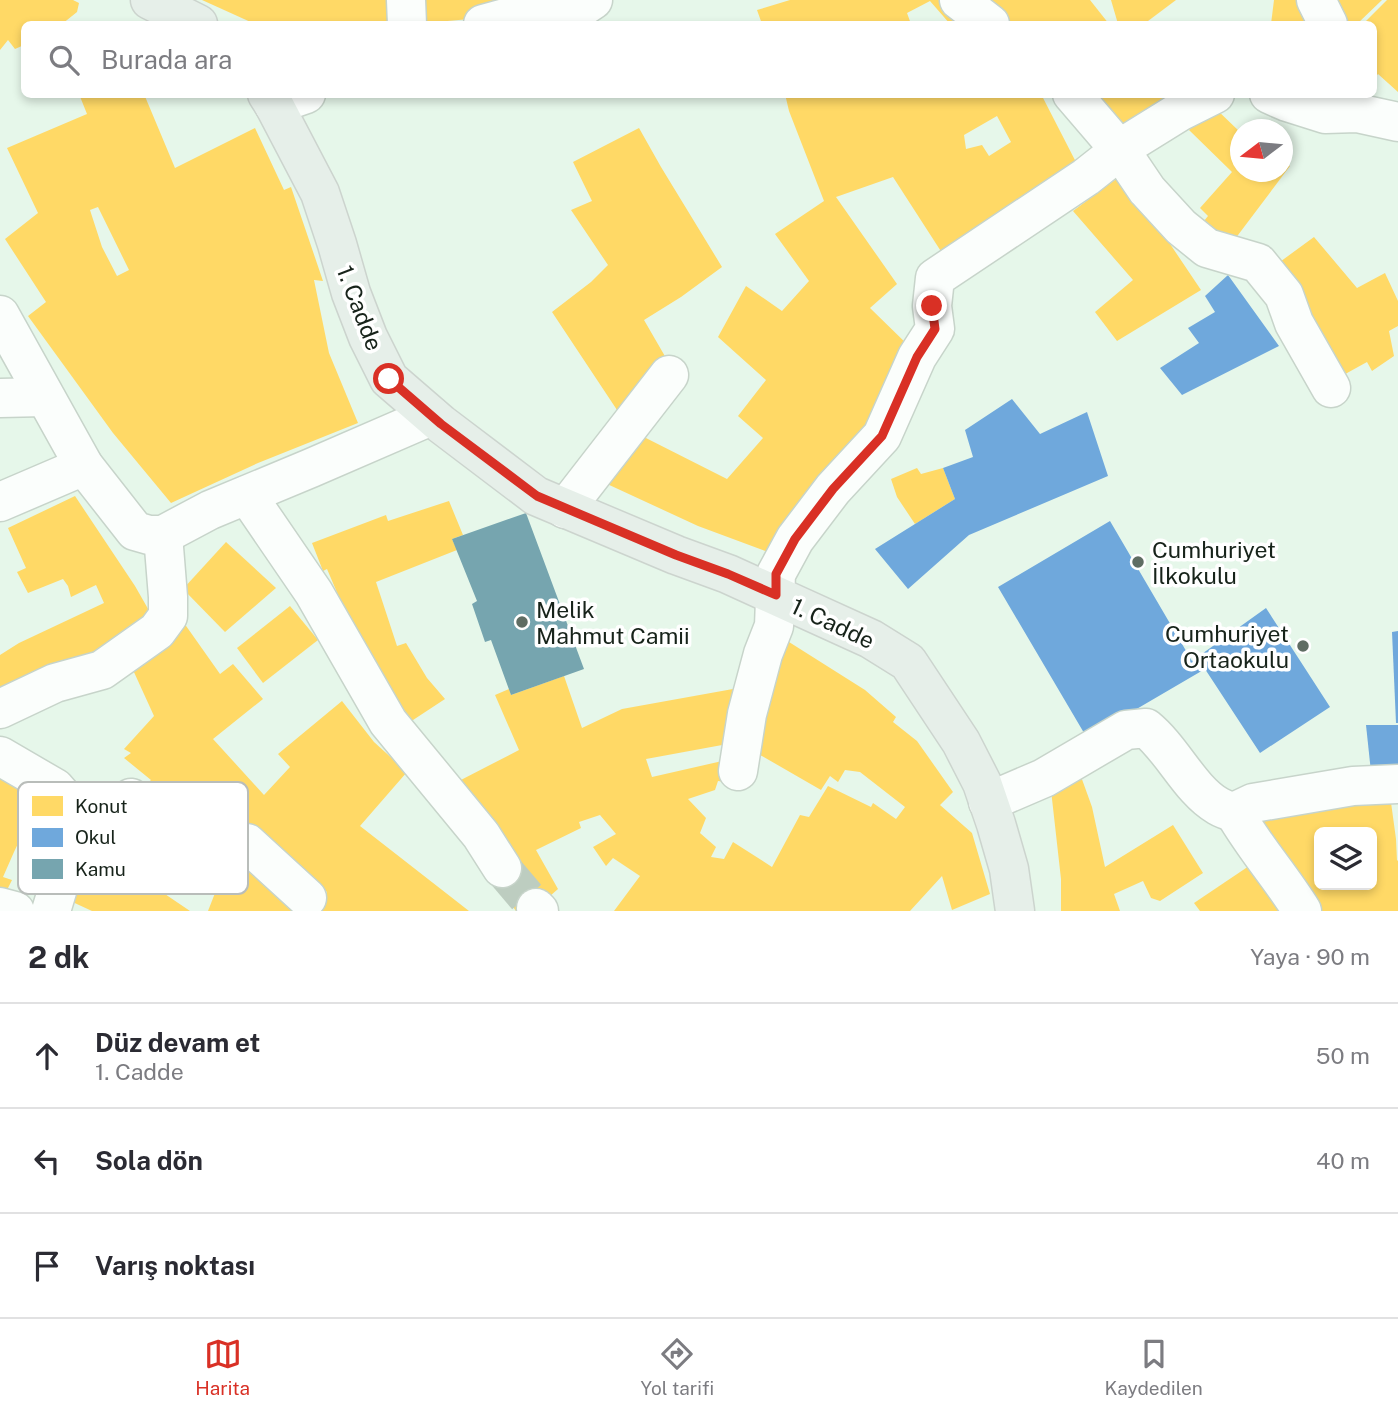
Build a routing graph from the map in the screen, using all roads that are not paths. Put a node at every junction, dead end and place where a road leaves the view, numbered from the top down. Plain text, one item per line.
1 (150, 0) edge
2 (405, 0) edge
3 (593, 0) edge
4 (960, 0) edge
5 (1315, 0) edge
6 (192, 21) edge
7 (407, 21) edge
8 (495, 21) edge
9 (986, 21) edge
10 (1326, 21) edge
11 (282, 98) edge
12 (1075, 98) edge
13 (1207, 98) edge
14 (1278, 98) edge
15 (1377, 111) edge
16 (1120, 150) junction
17 (0, 315) edge
18 (668, 375) dead end
19 (1331, 388) dead end
20 (45, 397) junction
21 (0, 398) edge
22 (431, 416) junction
23 (84, 466) junction
24 (247, 495) junction
25 (0, 502) edge
26 (565, 509) junction
27 (163, 535) junction
28 (776, 595) junction
29 (0, 709) edge
30 (0, 757) edge
31 (738, 771) dead end
32 (44, 782) edge
33 (1398, 784) edge
34 (988, 802) junction
35 (1234, 813) junction
36 (248, 844) edge
37 (502, 868) tunnel mouth
38 (56, 894) edge
39 (307, 898) dead end
40 (0, 907) edge
41 (15, 911) edge
42 (51, 911) edge
43 (1016, 911) edge
44 (1302, 911) edge

1 - 6 main road
2 - 7 street
3 - 8 street
4 - 9 street
5 - 10 street
11 - 22 main road, 1. Cadde
12 - 16 street
13 - 16 street
14 - 15 street
16 - 19 street
16 - 28 street
17 - 20 street
18 - 26 street
20 - 21 street
20 - 23 street
22 - 24 street
22 - 26 main road, 1. Cadde
23 - 25 street
23 - 27 street
24 - 27 street
24 - 37 street
26 - 28 main road, 1. Cadde
27 - 29 street
28 - 31 street
28 - 34 main road, 1. Cadde
30 - 32 street
33 - 35 street
34 - 35 street
34 - 43 main road, 1. Cadde
35 - 44 street
36 - 39 street
38 - 42 street
40 - 41 street

